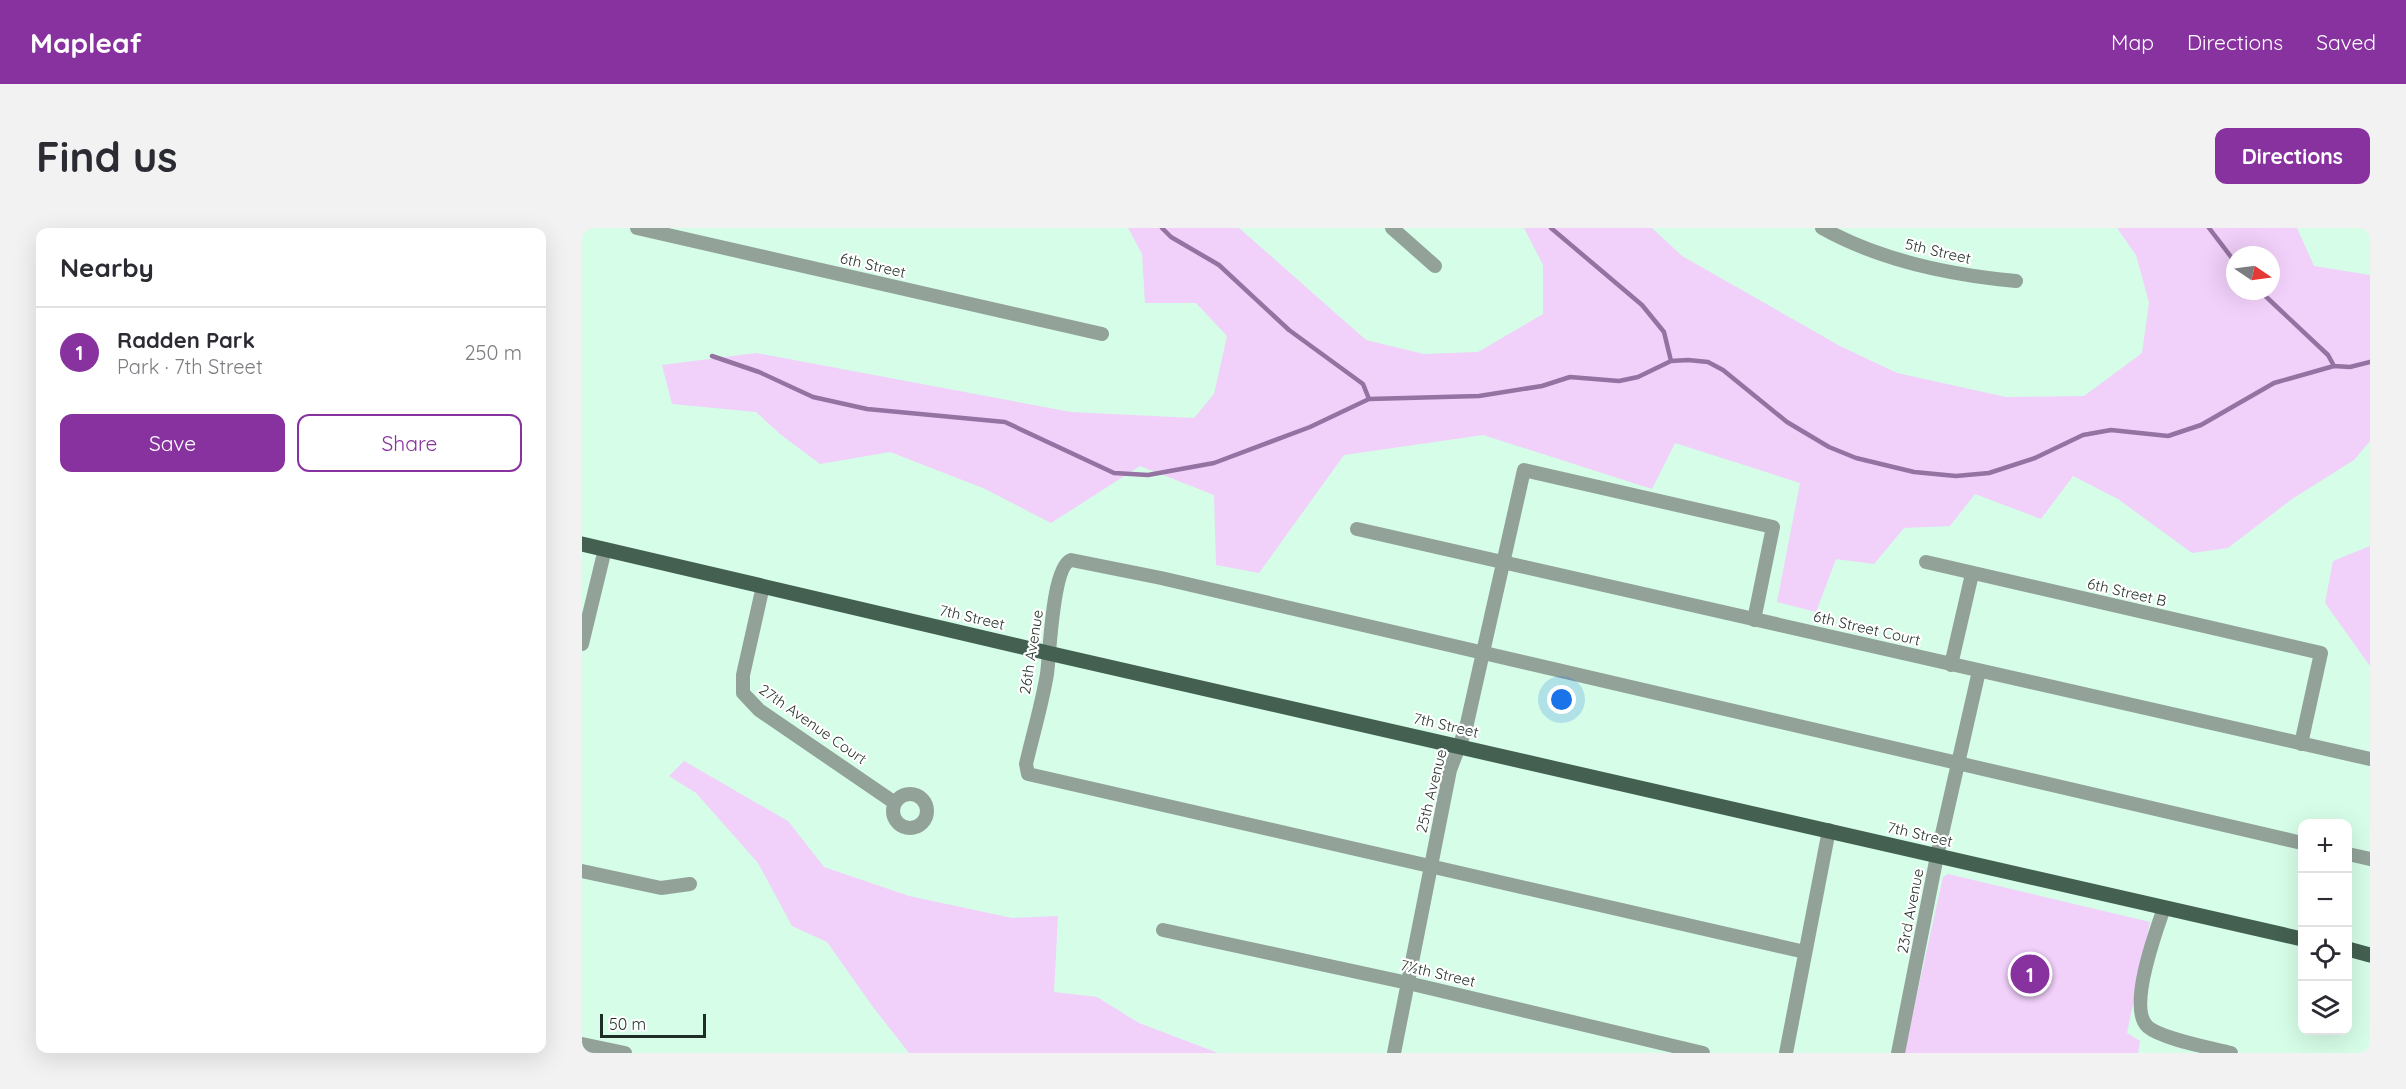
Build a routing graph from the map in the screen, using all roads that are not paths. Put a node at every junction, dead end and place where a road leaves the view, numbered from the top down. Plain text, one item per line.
1 (637, 228) edge
2 (1392, 228) edge
3 (1822, 228) edge
4 (1435, 266) dead end
5 (2016, 281) dead end
6 (1102, 334) dead end
7 (1356, 529) dead end
8 (582, 544) edge
9 (605, 549) junction
10 (1502, 562) junction
11 (1926, 562) dead end
12 (1972, 574) junction
13 (763, 586) junction
14 (1754, 620) junction
15 (582, 644) edge
16 (1048, 653) junction
17 (1482, 654) junction
18 (1951, 665) junction
19 (1979, 671) junction
20 (2301, 744) junction
21 (1459, 747) junction
22 (2370, 759) edge
23 (1958, 762) junction
24 (895, 803) dead end
25 (1829, 831) junction
26 (2298, 842) edge
27 (2352, 855) edge
28 (1937, 856) junction
29 (2370, 859) edge
30 (1430, 867) junction
31 (582, 871) edge
32 (690, 884) dead end
33 (2164, 908) junction
34 (1163, 930) dead end
35 (2298, 938) edge
36 (2352, 950) edge
37 (1805, 952) junction
38 (2370, 954) edge
39 (1408, 983) junction
40 (582, 1044) edge
41 (625, 1053) edge
42 (1394, 1053) edge
43 (1704, 1053) edge
44 (1786, 1053) edge
45 (1898, 1053) edge
46 (2231, 1053) edge

1 - 6 street, 6th Street
2 - 4 street
3 - 5 street, 5th Street
7 - 10 street, 6th Street Court
8 - 9 main road, 7th Street
9 - 13 main road, 7th Street
9 - 15 street
10 - 14 street, 6th Street Court
10 - 14 street, 25th Avenue
10 - 17 street, 25th Avenue
11 - 12 street, 6th Street B
12 - 18 street
12 - 20 street, 6th Street B
13 - 16 main road, 7th Street
13 - 24 street, 27th Avenue Court
14 - 18 street, 6th Street Court
16 - 17 street, 26th Avenue
16 - 21 main road, 7th Street
16 - 30 street, 26th Avenue
17 - 21 street, 25th Avenue
17 - 23 street
18 - 19 street, 6th Street Court
19 - 20 street, 6th Street Court
19 - 23 street, 23rd Avenue
20 - 22 street, 6th Street Court
21 - 25 main road, 7th Street
21 - 30 street, 25th Avenue
23 - 26 street
23 - 28 street, 23rd Avenue
25 - 28 main road, 7th Street
25 - 37 street
27 - 29 street
28 - 33 main road, 7th Street
28 - 45 street, 23rd Avenue
30 - 37 street
30 - 39 street, 25th Avenue
31 - 32 street
33 - 35 main road, 7th Street
33 - 46 street
34 - 39 street, 7½th Street
36 - 38 main road
37 - 44 street
39 - 42 street, 25th Avenue
39 - 43 street, 7½th Street
40 - 41 street

